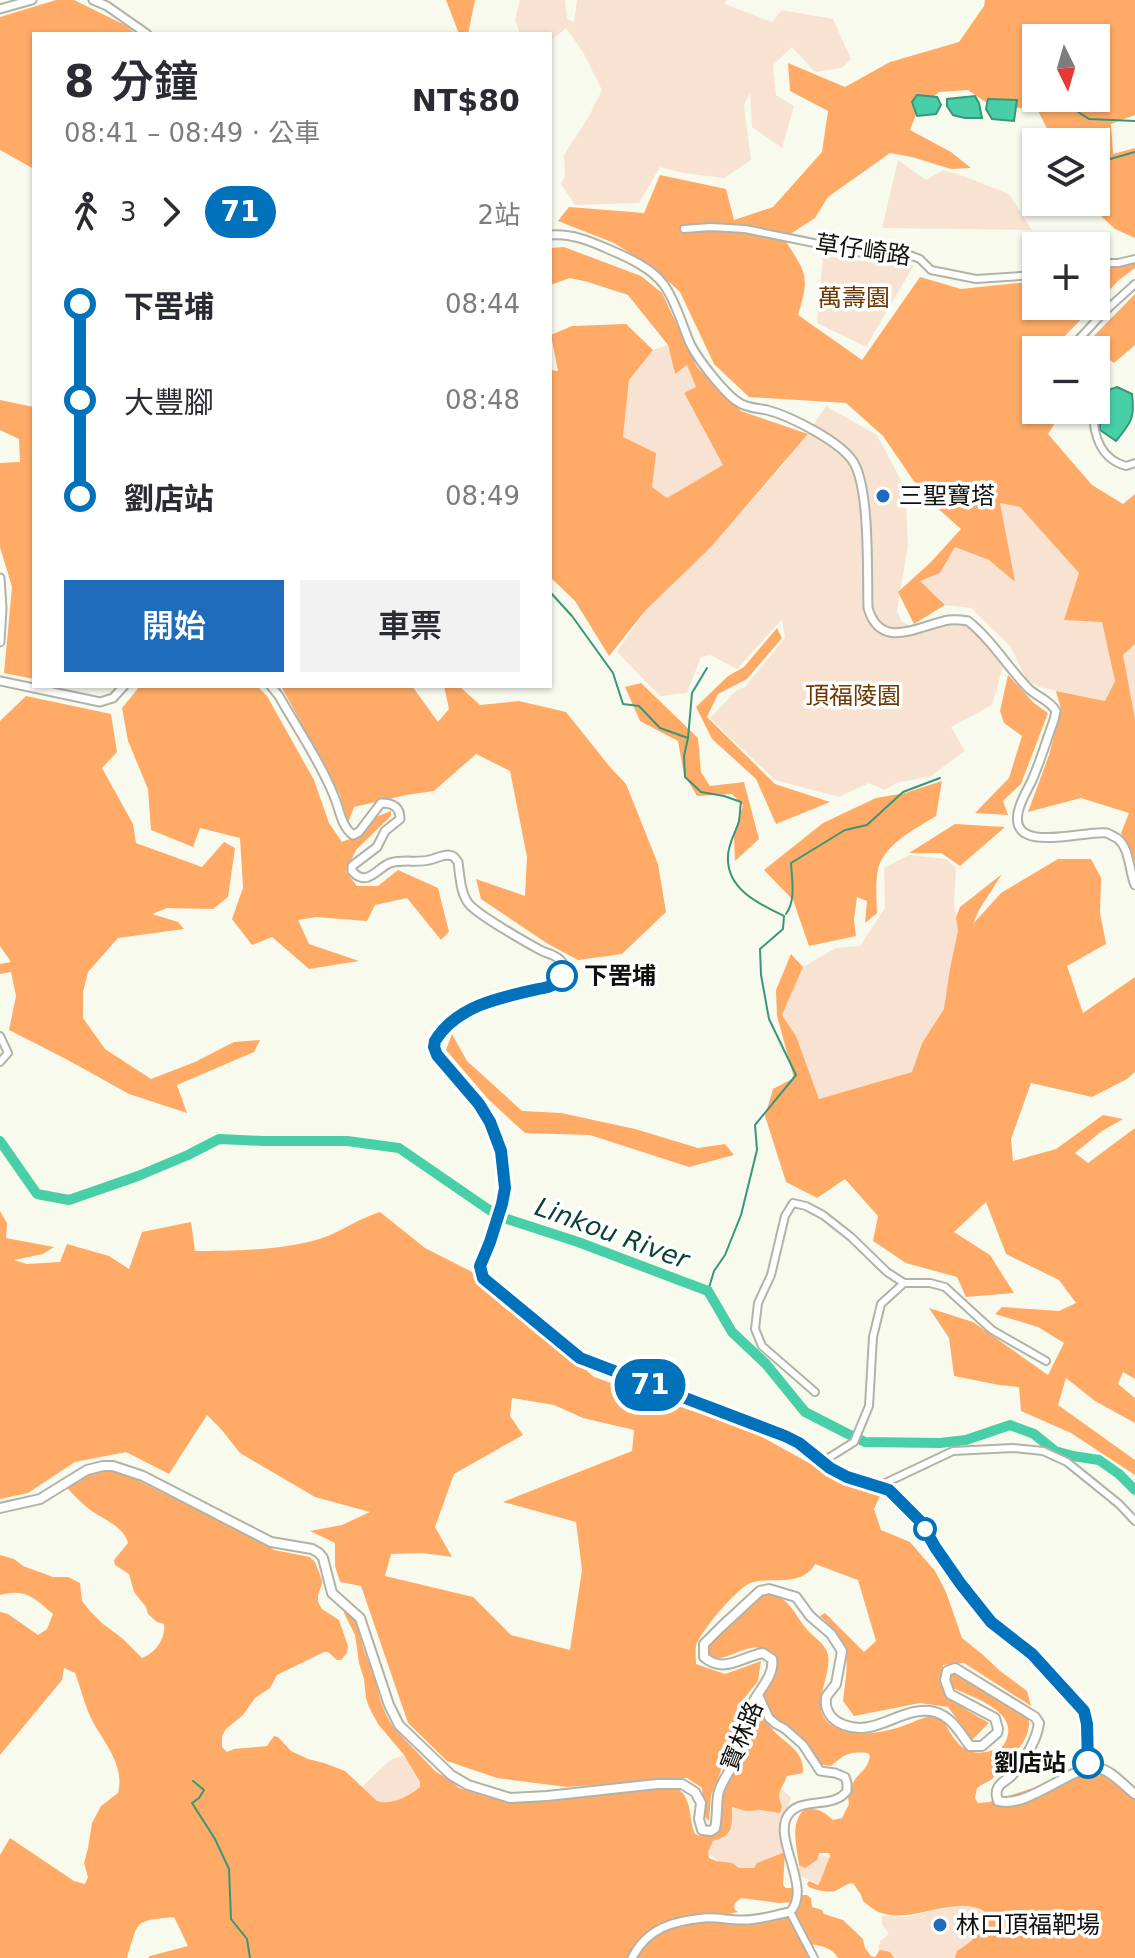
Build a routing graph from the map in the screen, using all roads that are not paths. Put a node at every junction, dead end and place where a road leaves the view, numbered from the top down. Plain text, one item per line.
1 (32, 0) edge
2 (93, 0) edge
3 (10, 3) edge
4 (0, 9) edge
5 (144, 32) edge
6 (684, 229) dead end
7 (552, 235) edge
8 (1135, 259) edge
9 (1110, 263) edge
10 (1022, 276) edge
11 (1135, 284) edge
12 (1082, 336) edge
13 (1093, 424) edge
14 (1135, 463) edge
15 (0, 578) edge
16 (0, 642) edge
17 (0, 681) edge
18 (32, 688) edge
19 (33, 688) edge
20 (122, 688) edge
21 (273, 688) edge
22 (1135, 885) edge
23 (0, 1036) edge
24 (0, 1062) edge
25 (904, 1283) junction
26 (1046, 1361) dead end
27 (815, 1392) dead end
28 (822, 1462) junction
29 (879, 1486) junction
30 (0, 1508) edge
31 (1135, 1521) edge
32 (758, 1694) junction
33 (1088, 1767) junction
34 (1135, 1794) edge
35 (790, 1912) junction
36 (632, 1958) edge
37 (814, 1958) edge

1 - 3 street
2 - 5 street
3 - 4 street
6 - 10 street, 草仔崎路
7 - 22 street
8 - 9 street
11 - 12 street
13 - 14 street
15 - 16 street
17 - 18 street
19 - 20 street
21 - 28 street
23 - 24 street
25 - 26 street
25 - 27 street
25 - 28 street
28 - 29 street
29 - 31 street
29 - 33 street
30 - 32 main road, 寶林路
32 - 33 main road, 寶林路
32 - 35 street
33 - 34 main road
35 - 36 street
35 - 37 street

